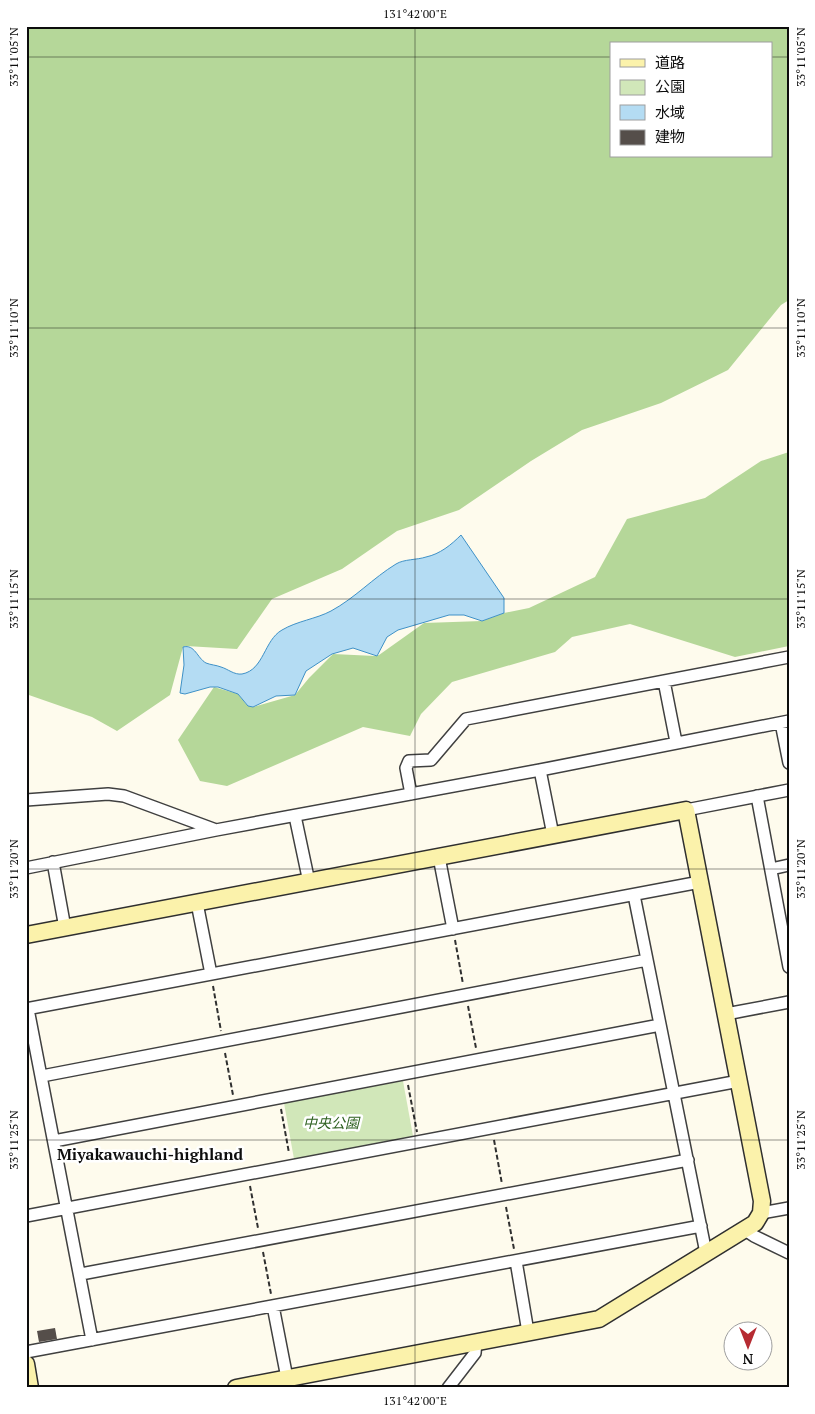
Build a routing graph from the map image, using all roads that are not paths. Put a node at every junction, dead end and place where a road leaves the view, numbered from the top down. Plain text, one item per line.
1 (789, 657) edge
2 (664, 681) junction
3 (785, 722) edge
4 (676, 742) junction
5 (789, 764) edge
6 (540, 770) junction
7 (789, 790) edge
8 (411, 794) junction
9 (757, 796) junction
10 (26, 800) edge
11 (686, 810) junction
12 (295, 816) junction
13 (216, 830) junction
14 (553, 835) junction
15 (439, 857) junction
16 (54, 862) junction
17 (789, 865) edge
18 (26, 868) edge
19 (771, 869) junction
20 (309, 882) junction
21 (700, 882) junction
22 (634, 895) junction
23 (197, 903) junction
24 (65, 928) junction
25 (453, 929) junction
26 (786, 934) edge
27 (26, 936) edge
28 (647, 960) junction
29 (789, 967) edge
30 (211, 974) junction
31 (789, 1002) edge
32 (27, 1009) edge
33 (726, 1014) junction
34 (660, 1025) junction
35 (42, 1076) junction
36 (739, 1081) junction
37 (674, 1093) junction
38 (54, 1142) junction
39 (688, 1160) junction
40 (68, 1208) junction
41 (789, 1208) edge
42 (761, 1213) junction
43 (26, 1216) edge
44 (701, 1226) junction
45 (745, 1230) junction
46 (706, 1253) junction
47 (789, 1253) edge
48 (516, 1261) junction
49 (81, 1274) junction
50 (273, 1306) junction
51 (528, 1332) junction
52 (92, 1340) junction
53 (476, 1342) junction
54 (26, 1352) edge
55 (26, 1364) edge
56 (287, 1378) junction
57 (30, 1388) edge
58 (236, 1388) edge
59 (448, 1388) edge

1 - 2 street
2 - 4 street
2 - 8 street
3 - 4 street
3 - 5 street
4 - 6 street
6 - 8 street
6 - 14 street
7 - 9 street
8 - 12 street
9 - 11 street
9 - 19 street
10 - 13 street
11 - 14 street
11 - 21 street
12 - 13 street
12 - 20 street
13 - 16 street
14 - 15 street
15 - 20 street
15 - 25 street
16 - 18 street
16 - 24 street
17 - 19 street
19 - 26 street
20 - 23 street
21 - 22 street
21 - 33 street
22 - 25 street
22 - 28 street
23 - 24 street
23 - 30 street
24 - 27 street
25 - 30 street
26 - 29 street
28 - 34 street
28 - 35 street
30 - 32 street
31 - 33 street
32 - 35 street
33 - 36 street
34 - 37 street
34 - 38 street
35 - 38 street
36 - 37 street
36 - 42 street
37 - 39 street
37 - 40 street
38 - 40 street
39 - 44 street
39 - 49 street
40 - 43 street
40 - 49 street
41 - 42 street
42 - 45 street
44 - 46 street
44 - 48 street
45 - 46 street
45 - 47 street
46 - 51 street
48 - 50 street
48 - 51 street
49 - 52 street
50 - 52 street
50 - 56 street
51 - 53 street
52 - 54 street
53 - 56 street
53 - 59 street
55 - 57 street
56 - 58 street

